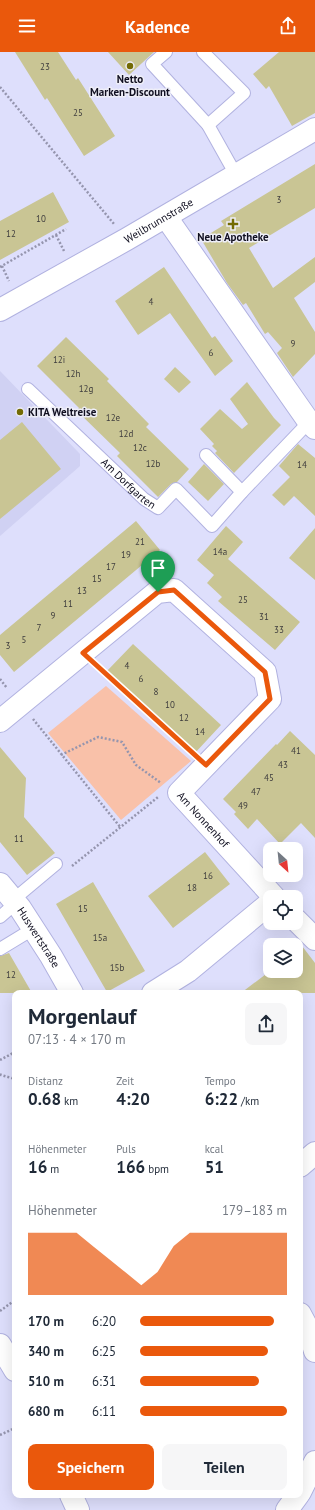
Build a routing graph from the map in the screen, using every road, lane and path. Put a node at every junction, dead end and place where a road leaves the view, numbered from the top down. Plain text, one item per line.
1 (166, 52) edge
2 (203, 52) edge
3 (0, 87) edge
4 (208, 124) junction
5 (315, 129) edge
6 (236, 175) junction
7 (166, 217) junction
8 (66, 229) dead end
9 (127, 239) junction
10 (0, 267) edge
11 (0, 310) edge
12 (28, 389) dead end
13 (312, 425) edge
14 (206, 455) dead end
15 (242, 492) junction
16 (83, 653) junction
17 (0, 679) edge
18 (21, 704) junction
19 (0, 721) edge
20 (62, 755) junction
21 (206, 765) junction
22 (173, 791) junction
23 (121, 828) junction
24 (56, 864) dead end
25 (67, 870) dead end
26 (267, 890) edge
27 (7, 901) edge
28 (263, 909) edge
29 (303, 927) edge
30 (34, 929) junction
31 (315, 939) edge
32 (0, 949) edge
33 (70, 990) edge
34 (158, 990) edge
35 (12, 1054) edge
36 (0, 1060) edge
37 (0, 1074) edge
38 (12, 1078) edge
39 (315, 1153) edge
40 (303, 1163) edge
41 (12, 1302) edge
42 (0, 1311) edge
43 (303, 1319) edge
44 (0, 1345) edge
45 (315, 1351) edge
46 (12, 1365) edge
47 (12, 1429) edge
48 (0, 1435) edge
49 (315, 1462) edge
50 (303, 1486) edge
51 (72, 1498) edge
52 (296, 1498) edge
53 (78, 1510) edge
54 (287, 1510) edge

1 - 4 lane
2 - 4 lane
3 - 9 path
4 - 6 lane
5 - 6 street, Weilbrunnstraße
6 - 7 street, Weilbrunnstraße
7 - 9 street, Weilbrunnstraße
7 - 13 street, Am Dorfgarten
8 - 10 path
9 - 11 street, Weilbrunnstraße
12 - 15 lane, Am Dorfgarten
13 - 15 lane, Am Dorfgarten
14 - 15 lane
16 - 18 street, Am Nonnenhof
16 - 21 path
16 - 21 street, Am Nonnenhof
17 - 18 path
18 - 19 street, Am Nonnenhof
18 - 20 path
20 - 22 path
20 - 23 path
21 - 22 street, Am Nonnenhof
22 - 23 path
22 - 26 street, Am Nonnenhof
23 - 25 path
24 - 27 lane
27 - 30 street, Huswertstraße
28 - 34 street
29 - 31 street
30 - 32 lane
30 - 33 street, Huswertstraße
35 - 36 path
37 - 38 path
39 - 40 street
41 - 42 path
43 - 45 street
44 - 46 street
47 - 48 path
49 - 50 street
51 - 53 street
52 - 54 street

